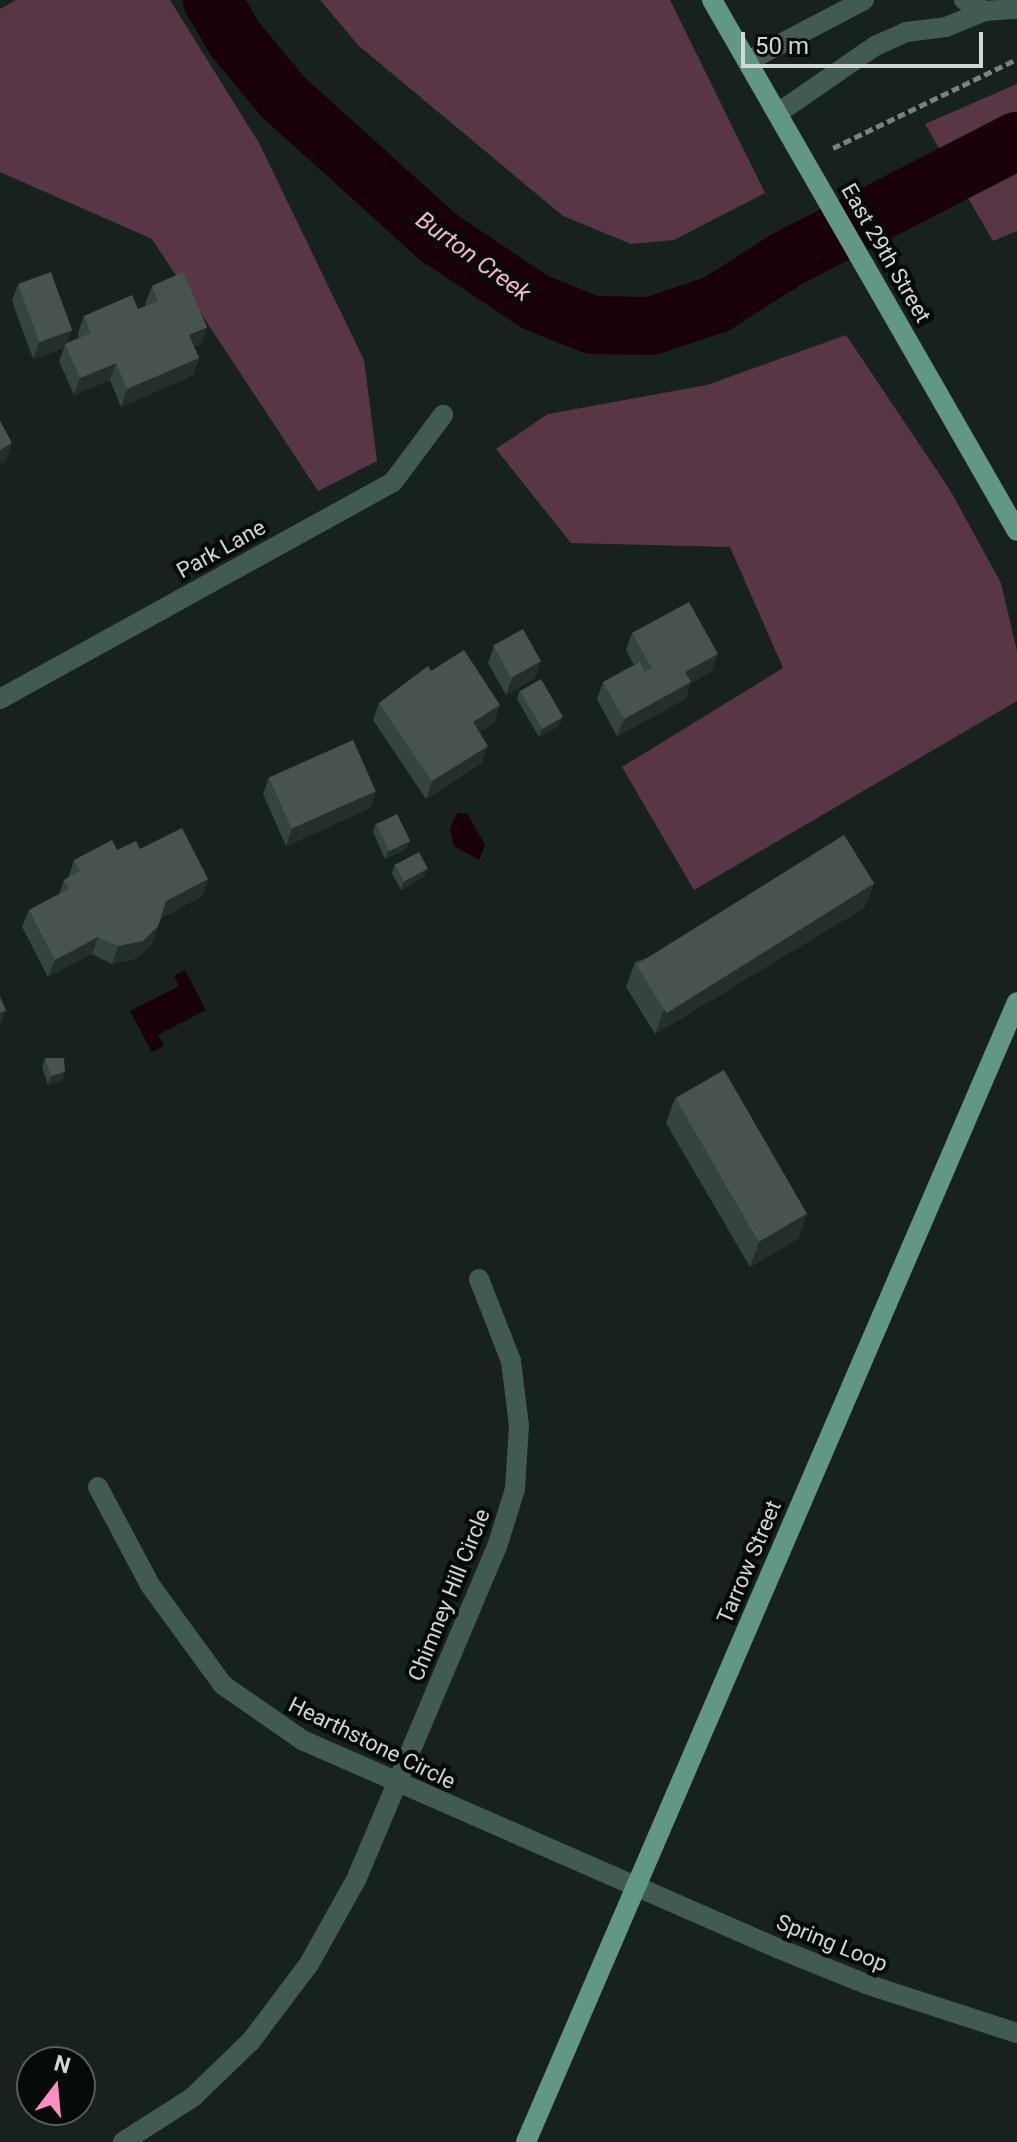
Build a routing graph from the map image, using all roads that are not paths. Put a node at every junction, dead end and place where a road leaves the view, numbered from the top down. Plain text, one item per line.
1 (712, 0) edge
2 (864, 0) edge
3 (964, 0) edge
4 (1017, 9) edge
5 (985, 11) junction
6 (748, 61) junction
7 (778, 113) junction
8 (443, 415) dead end
9 (1017, 531) edge
10 (0, 699) edge
11 (1017, 1002) edge
12 (479, 1279) dead end
13 (98, 1487) dead end
14 (398, 1785) junction
15 (635, 1884) junction
16 (1017, 2033) edge
17 (123, 2142) edge
18 (526, 2142) edge

1 - 6 main road, East 29th Street
2 - 6 street
3 - 5 street
4 - 5 street
5 - 7 street
6 - 7 main road, East 29th Street
7 - 9 main road, East 29th Street
8 - 10 street, Park Lane
11 - 15 main road, Tarrow Street
12 - 14 street, Chimney Hill Circle
13 - 14 street, Hearthstone Circle
14 - 15 street, Hearthstone Circle
14 - 17 street, Chimney Hill Circle
15 - 16 street, Spring Loop
15 - 18 main road, Tarrow Street

